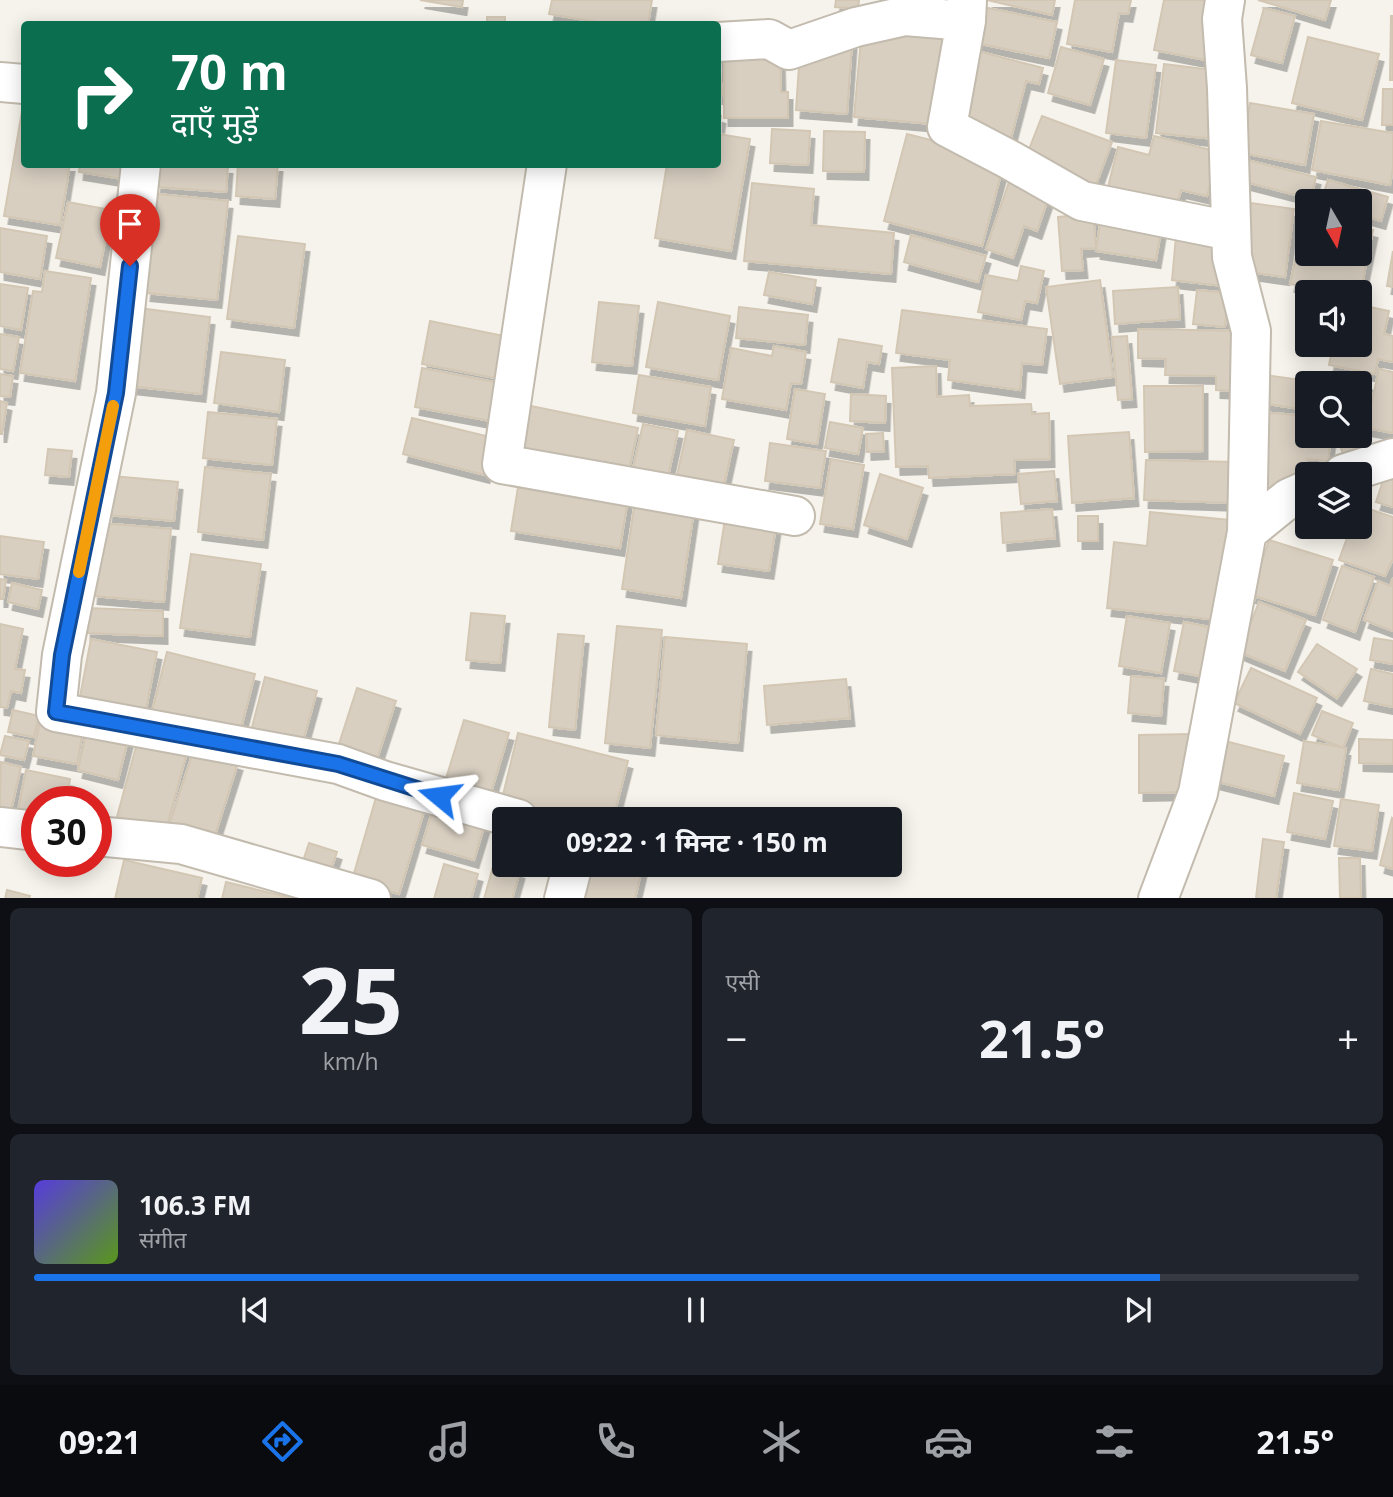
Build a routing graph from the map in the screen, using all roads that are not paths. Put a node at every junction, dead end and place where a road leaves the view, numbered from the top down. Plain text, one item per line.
1 (1225, 0) edge
2 (966, 10) edge
3 (721, 42) edge
4 (0, 82) edge
5 (21, 84) edge
6 (141, 168) edge
7 (546, 168) edge
8 (1231, 231) junction
9 (1393, 458) edge
10 (1372, 465) edge
11 (1295, 495) edge
12 (795, 516) dead end
13 (1247, 532) junction
14 (492, 812) edge
15 (0, 827) edge
16 (21, 829) edge
17 (112, 838) edge
18 (570, 877) edge
19 (370, 898) edge
20 (564, 898) edge
21 (1158, 898) edge

1 - 8 street
2 - 3 street
2 - 8 street
4 - 5 street
6 - 14 street
7 - 12 street
8 - 13 street
9 - 10 street
11 - 13 street
13 - 21 street
15 - 16 street
17 - 19 street
18 - 20 street

